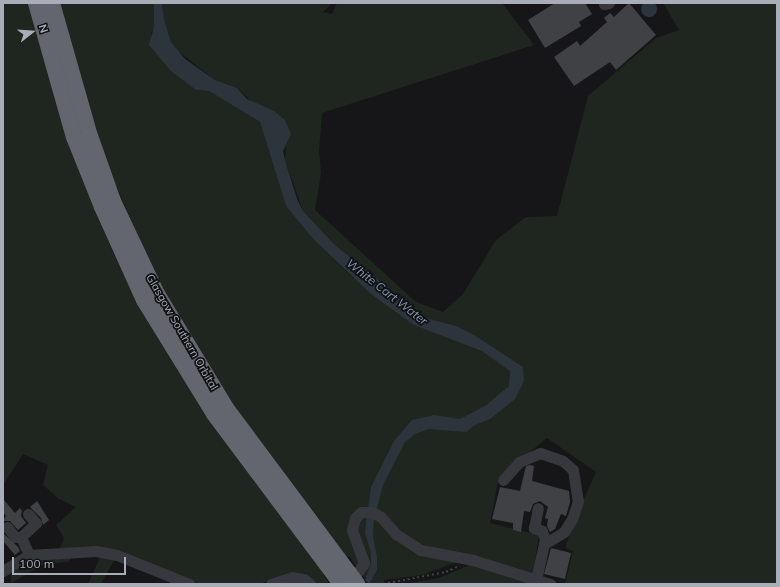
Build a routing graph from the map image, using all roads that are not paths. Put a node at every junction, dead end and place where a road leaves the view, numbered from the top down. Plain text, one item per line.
1 (36, 3) edge
2 (52, 3) edge
3 (503, 480) dead end
4 (538, 508) dead end
5 (28, 514) dead end
6 (7, 527) dead end
7 (21, 537) junction
8 (544, 544) junction
9 (29, 555) junction
10 (3, 571) edge
11 (536, 580) junction
12 (347, 582) edge
13 (189, 584) edge
14 (271, 584) edge
15 (310, 584) edge
16 (550, 584) edge

1 - 12 highway, Glasgow Southern Orbital
2 - 12 highway, Glasgow Southern Orbital
3 - 8 street
4 - 8 street
5 - 7 street
6 - 7 street
7 - 9 street
8 - 11 street
9 - 10 street
9 - 13 street
11 - 12 street
11 - 16 street
14 - 15 street

